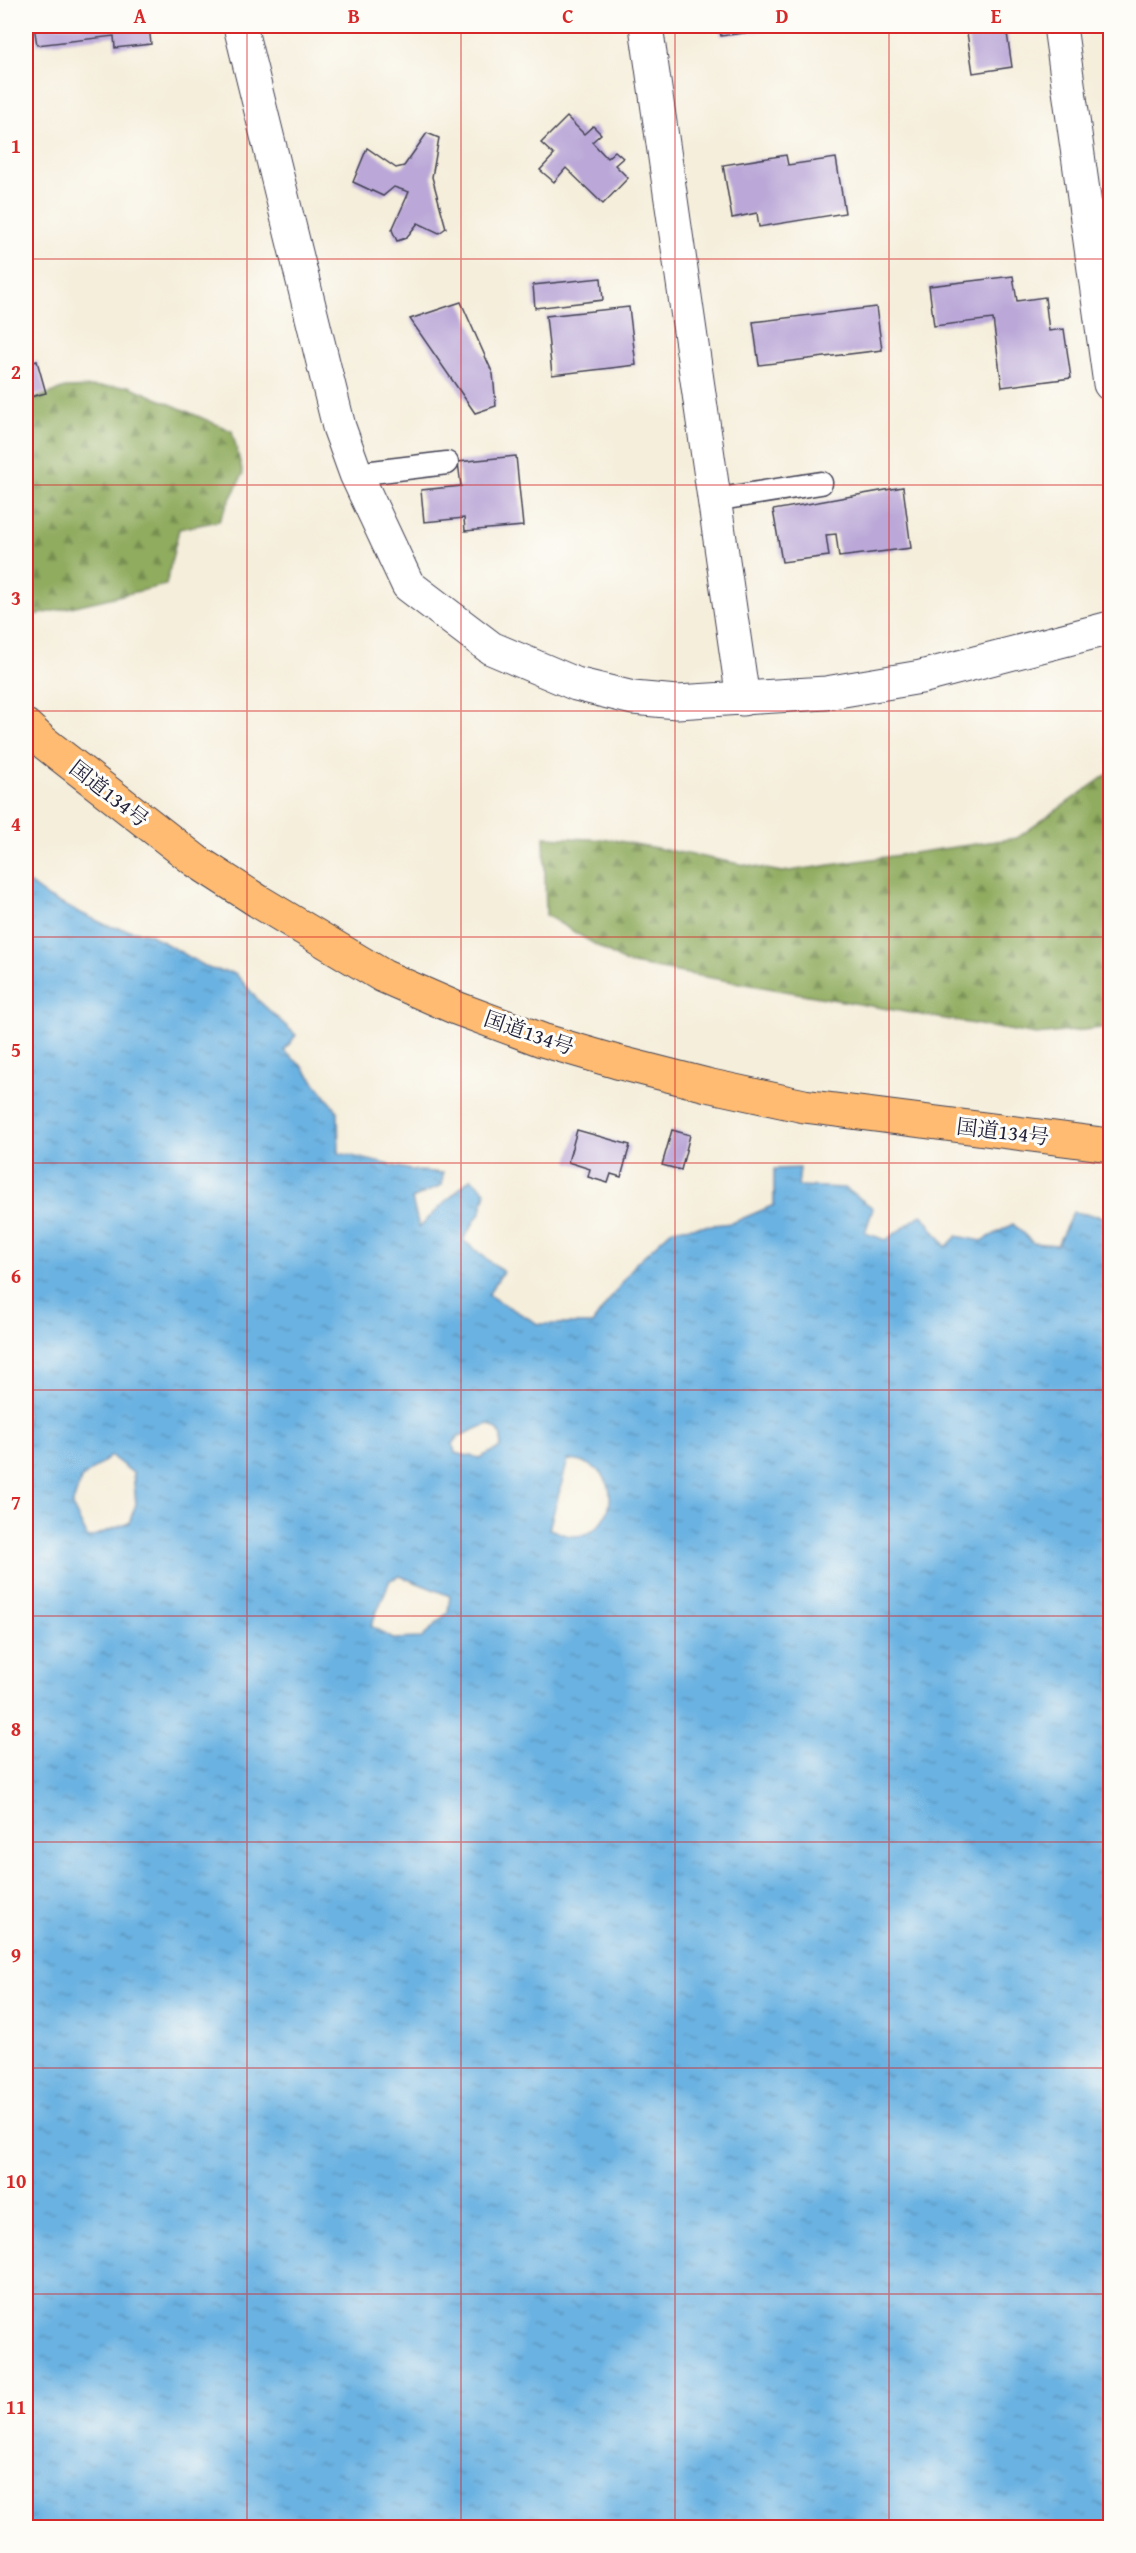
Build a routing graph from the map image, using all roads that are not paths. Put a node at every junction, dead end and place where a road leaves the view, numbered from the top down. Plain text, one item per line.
1 (240, 26) edge
2 (646, 26) edge
3 (1060, 26) edge
4 (1110, 384) edge
5 (447, 463) dead end
6 (356, 474) junction
7 (821, 483) dead end
8 (714, 500) junction
9 (1110, 628) edge
10 (743, 699) junction
11 (26, 726) edge
12 (1110, 1145) edge

1 - 6 street
2 - 8 street
3 - 4 street
5 - 6 lane
6 - 10 street
7 - 8 lane
8 - 10 street
9 - 10 street
11 - 12 highway, 国道134号

